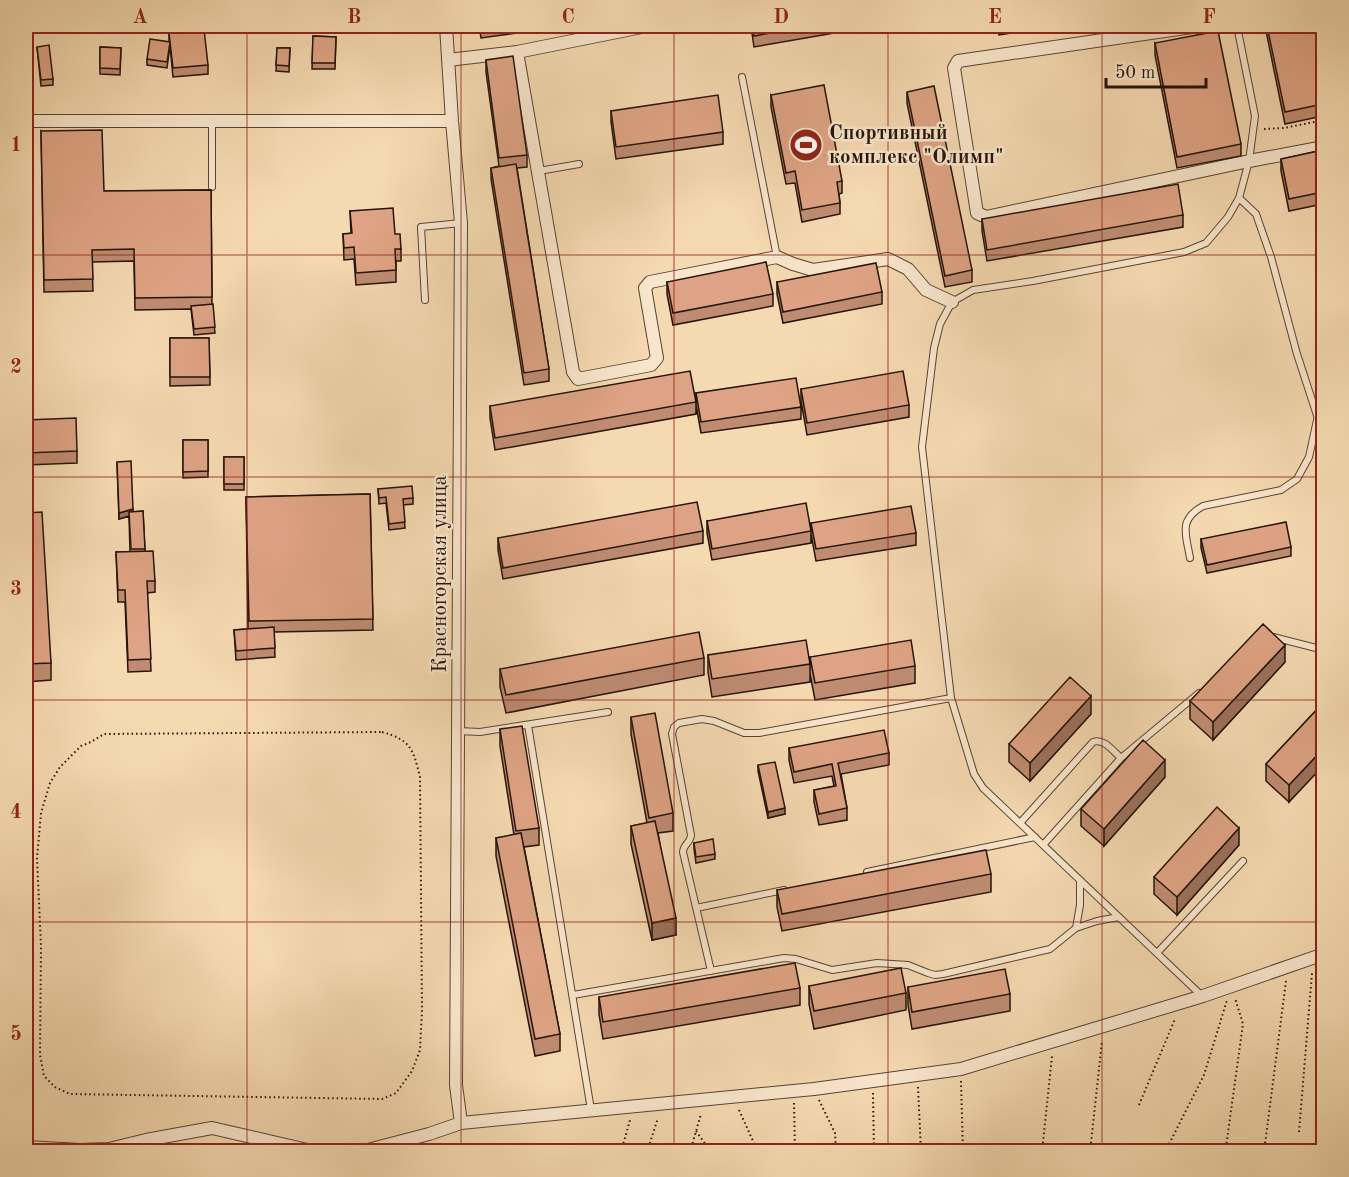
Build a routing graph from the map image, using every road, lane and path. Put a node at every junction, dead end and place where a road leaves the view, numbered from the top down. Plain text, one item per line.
1 (446, 26) edge
2 (647, 26) edge
3 (1198, 26) edge
4 (1237, 26) edge
5 (517, 51) junction
6 (448, 60) junction
7 (742, 76) dead end
8 (1323, 120) edge
9 (26, 121) edge
10 (212, 121) junction
11 (452, 121) junction
12 (1253, 130) junction
13 (1323, 147) edge
14 (1249, 160) junction
15 (579, 164) dead end
16 (539, 171) junction
17 (212, 187) dead end
18 (1239, 198) junction
19 (461, 223) junction
20 (777, 257) junction
21 (425, 300) dead end
22 (952, 302) junction
23 (1317, 420) junction
24 (1323, 437) edge
25 (1190, 558) dead end
26 (1267, 637) edge
27 (1323, 650) edge
28 (1201, 692) edge
29 (951, 698) junction
30 (608, 712) dead end
31 (528, 725) junction
32 (458, 731) junction
33 (70, 757) joint
34 (1121, 759) junction
35 (1020, 823) junction
36 (1035, 837) junction
37 (1043, 845) junction
38 (1243, 861) dead end
39 (860, 874) edge
40 (1080, 880) junction
41 (790, 889) edge
42 (696, 908) junction
43 (1119, 917) junction
44 (1076, 928) junction
45 (1157, 953) junction
46 (1318, 956) edge
47 (1288, 967) junction
48 (711, 971) junction
49 (1231, 986) junction
50 (573, 995) junction
51 (1203, 996) junction
52 (1182, 1003) junction
53 (1103, 1026) junction
54 (1054, 1041) junction
55 (961, 1069) junction
56 (917, 1075) junction
57 (872, 1081) junction
58 (814, 1089) junction
59 (794, 1091) junction
60 (732, 1097) junction
61 (705, 1099) junction
62 (663, 1104) junction
63 (1139, 1105) dead end
64 (634, 1106) junction
65 (591, 1110) junction
66 (461, 1123) junction
67 (696, 1131) junction
68 (1299, 1132) dead end
69 (26, 1147) edge
70 (316, 1152) edge
71 (360, 1152) edge
72 (621, 1152) edge
73 (647, 1152) edge
74 (690, 1152) edge
75 (711, 1152) edge
76 (758, 1152) edge
77 (795, 1152) edge
78 (836, 1152) edge
79 (874, 1152) edge
80 (921, 1152) edge
81 (963, 1152) edge
82 (1042, 1152) edge
83 (1090, 1152) edge
84 (1165, 1152) edge
85 (1224, 1152) edge
86 (1264, 1152) edge

1 - 6 street, Красногорская улица
2 - 5 street
3 - 14 street
4 - 12 lane
5 - 6 street
5 - 16 street
6 - 11 street, Красногорская улица
7 - 20 lane
8 - 12 path
9 - 10 street
10 - 11 street
10 - 17 lane
11 - 19 street, Красногорская улица
12 - 14 lane
13 - 14 street
14 - 18 lane
15 - 16 lane
16 - 20 street
18 - 22 lane
18 - 23 lane
19 - 21 lane
19 - 32 street, Красногорская улица
20 - 22 street
22 - 29 lane
23 - 24 lane
23 - 25 lane
26 - 27 lane
28 - 34 lane
29 - 35 lane
29 - 42 lane
30 - 31 lane
31 - 32 lane
31 - 50 lane
32 - 66 street, Красногорская улица
33 - 33 path
34 - 35 lane
34 - 37 lane
35 - 36 lane
36 - 37 lane
36 - 39 lane
37 - 40 lane
38 - 45 lane
40 - 43 lane
40 - 44 lane
41 - 42 lane
42 - 48 lane
43 - 44 lane
43 - 45 lane
44 - 48 lane
45 - 51 lane
46 - 47 street
46 - 68 path
47 - 49 street
47 - 86 path
48 - 50 lane
49 - 51 street
49 - 84 path
49 - 85 path
50 - 65 lane
51 - 52 street
52 - 53 street
52 - 63 path
53 - 54 street
53 - 83 path
54 - 55 street
54 - 82 path
55 - 56 street
55 - 81 path
56 - 57 street
56 - 80 path
57 - 58 street
57 - 79 path
58 - 59 street
58 - 78 path
59 - 60 street
59 - 77 path
60 - 61 street
60 - 76 path
61 - 62 street
61 - 67 path
62 - 64 street
62 - 73 path
64 - 65 street
64 - 72 path
65 - 66 street
66 - 71 street
67 - 74 path
67 - 75 path
69 - 70 street

